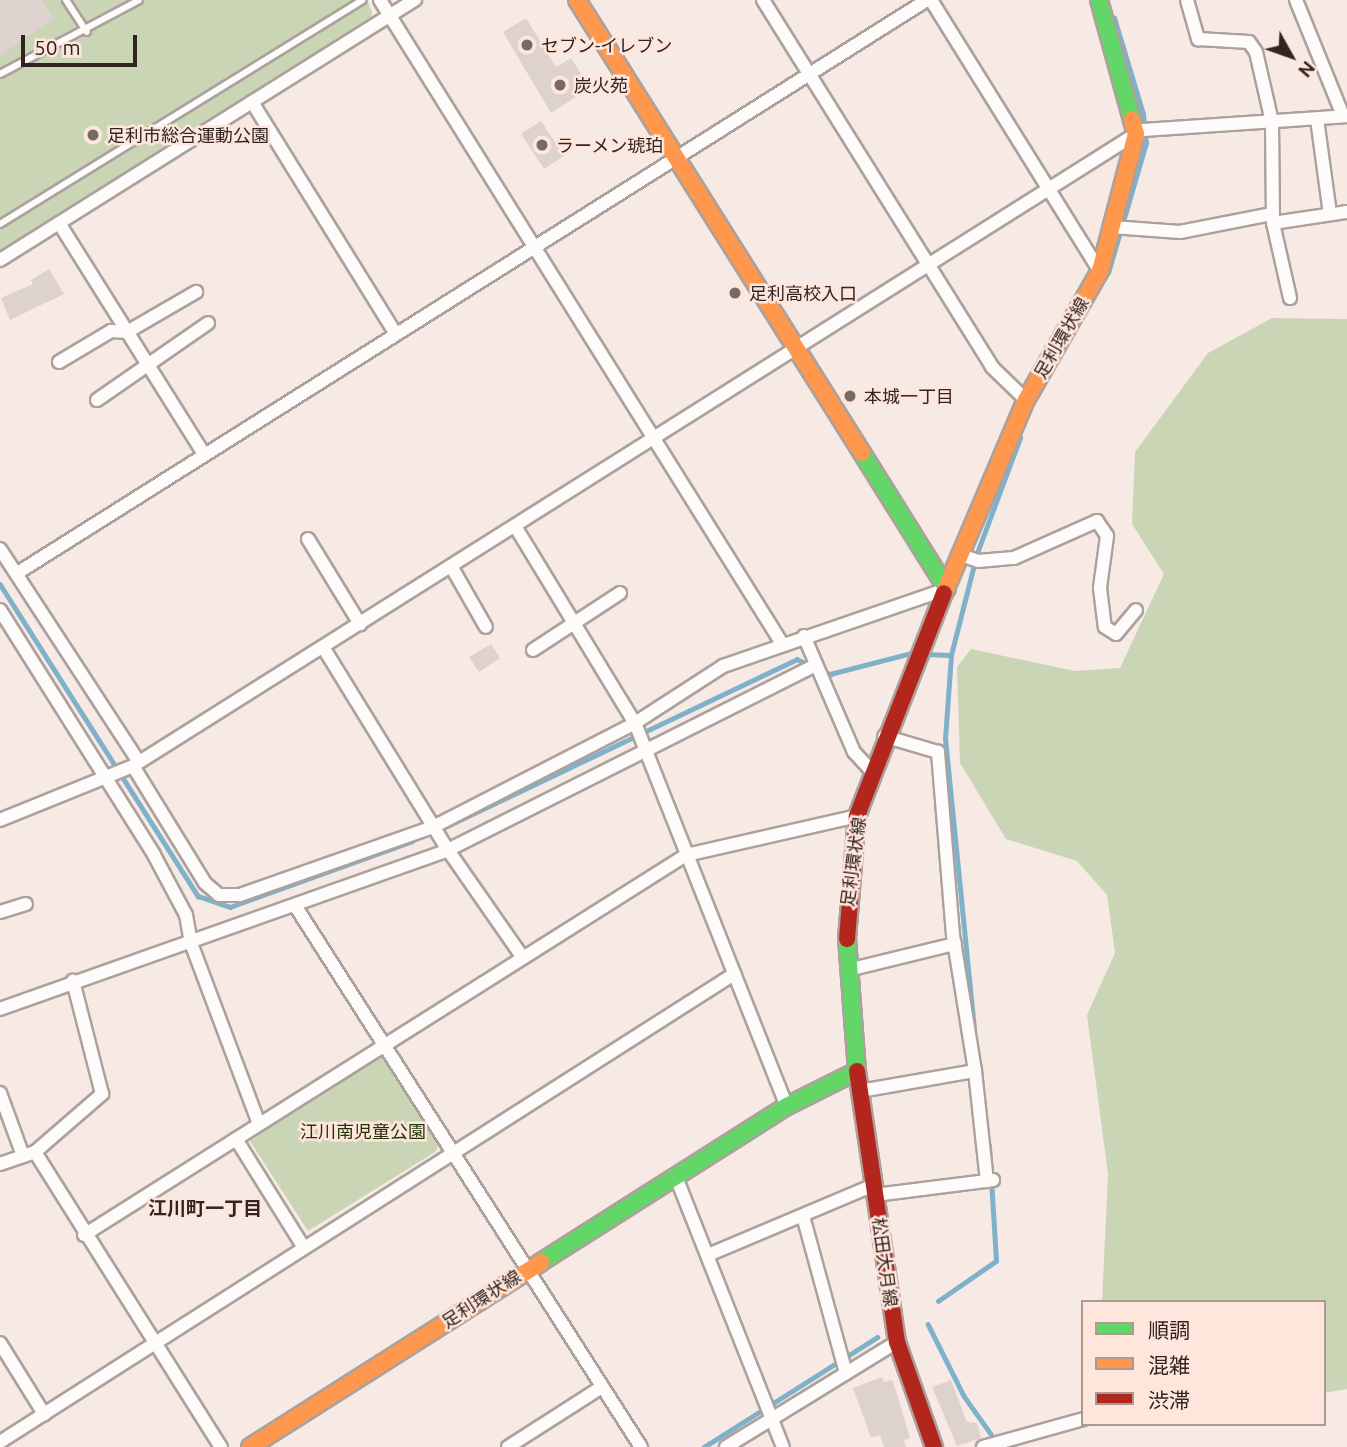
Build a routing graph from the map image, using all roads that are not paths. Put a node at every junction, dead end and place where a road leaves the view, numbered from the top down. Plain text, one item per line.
1 (66, 0) edge
2 (139, 0) edge
3 (362, 0) edge
4 (380, 0) edge
5 (415, 0) edge
6 (577, 0) edge
7 (763, 0) edge
8 (929, 0) edge
9 (1099, 0) edge
10 (1187, 0) edge
11 (1296, 0) edge
12 (390, 15) junction
13 (86, 32) junction
14 (808, 73) junction
15 (0, 74) edge
16 (252, 103) junction
17 (1345, 116) edge
18 (1317, 118) junction
19 (1272, 122) junction
20 (1143, 130) junction
21 (674, 156) junction
22 (1049, 189) junction
23 (1347, 212) edge
24 (1331, 214) junction
25 (1272, 219) junction
26 (59, 223) junction
27 (0, 224) edge
28 (1120, 229) junction
29 (534, 245) junction
30 (0, 260) edge
31 (928, 266) junction
32 (1100, 271) junction
33 (196, 292) dead end
34 (1290, 298) dead end
35 (208, 323) dead end
36 (127, 332) junction
37 (395, 333) junction
38 (795, 351) junction
39 (59, 362) dead end
40 (148, 365) junction
41 (97, 400) dead end
42 (1026, 400) junction
43 (655, 438) junction
44 (204, 454) junction
45 (515, 526) junction
46 (308, 539) dead end
47 (0, 548) edge
48 (970, 559) junction
49 (451, 566) junction
50 (19, 572) junction
51 (947, 589) junction
52 (620, 593) dead end
53 (0, 610) edge
54 (1136, 610) dead end
55 (360, 624) junction
56 (575, 625) junction
57 (486, 627) dead end
58 (804, 636) junction
59 (781, 642) junction
60 (323, 647) junction
61 (533, 650) dead end
62 (816, 665) junction
63 (635, 723) junction
64 (884, 736) junction
65 (644, 753) junction
66 (136, 764) junction
67 (872, 770) junction
68 (108, 779) junction
69 (858, 816) junction
70 (0, 821) edge
71 (433, 827) junction
72 (448, 850) junction
73 (686, 855) junction
74 (26, 904) dead end
75 (296, 907) junction
76 (0, 912) edge
77 (191, 943) junction
78 (955, 944) junction
79 (523, 958) junction
80 (848, 970) junction
81 (734, 974) junction
82 (73, 981) junction
83 (0, 1009) edge
84 (384, 1046) junction
85 (857, 1071) junction
86 (975, 1071) junction
87 (860, 1091) junction
88 (0, 1093) edge
89 (787, 1106) junction
90 (259, 1125) junction
91 (236, 1139) junction
92 (454, 1153) junction
93 (29, 1154) junction
94 (0, 1164) edge
95 (676, 1177) junction
96 (874, 1190) junction
97 (803, 1216) junction
98 (85, 1235) junction
99 (304, 1248) junction
100 (708, 1255) junction
101 (527, 1270) junction
102 (155, 1342) junction
103 (897, 1342) junction
104 (0, 1343) edge
105 (842, 1364) junction
106 (602, 1387) junction
107 (44, 1414) junction
108 (771, 1415) junction
109 (1081, 1420) edge
110 (0, 1442) edge
111 (511, 1446) edge
112 (221, 1447) edge
113 (250, 1447) edge
114 (641, 1447) edge
115 (726, 1447) edge
116 (783, 1447) edge
117 (934, 1447) edge
118 (983, 1447) edge

1 - 13 lane
2 - 13 lane
3 - 27 lane
4 - 12 street
5 - 12 street
6 - 21 main road
7 - 14 street
8 - 14 street
8 - 22 street
9 - 20 main road, 足利環状線
10 - 19 street
11 - 17 street
12 - 16 street
12 - 29 street
13 - 15 lane
14 - 21 street
14 - 31 street
16 - 26 street
16 - 37 street
17 - 18 street
18 - 19 street
18 - 24 street
19 - 20 street
19 - 25 street
20 - 22 street
20 - 28 main road, 足利環状線
21 - 29 street
21 - 38 main road
22 - 31 street
22 - 32 street
23 - 24 street
24 - 25 street
25 - 28 street
25 - 34 street
26 - 30 street
26 - 36 street
28 - 32 main road, 足利環状線
29 - 37 street
29 - 43 street
31 - 38 street
31 - 42 street
32 - 42 main road, 足利環状線
33 - 36 street
35 - 40 street
36 - 39 street
36 - 40 street
37 - 44 street
38 - 43 street
38 - 51 main road
40 - 41 street
40 - 44 street
42 - 48 main road, 足利環状線
43 - 45 street
43 - 59 street
44 - 50 street
45 - 49 street
45 - 56 street
46 - 55 street
47 - 50 street
48 - 51 main road, 足利環状線
48 - 54 street
49 - 55 street
49 - 57 street
50 - 66 street
51 - 58 street
51 - 64 main road, 足利環状線
52 - 56 street
53 - 68 street
55 - 60 street
56 - 61 street
56 - 63 street
58 - 59 street
58 - 62 street
59 - 63 street
60 - 66 street
60 - 71 street
62 - 65 street
62 - 67 street
63 - 65 street
63 - 71 street
64 - 67 main road, 足利環状線
64 - 78 street
65 - 72 street
65 - 73 street
66 - 68 street
66 - 71 street
67 - 69 main road, 足利環状線
68 - 70 street
68 - 77 street
69 - 73 street
69 - 80 main road, 足利環状線
71 - 72 street
72 - 75 street
72 - 79 street
73 - 79 street
73 - 81 street
74 - 76 street
75 - 77 street
75 - 84 street
77 - 82 street
77 - 90 street
78 - 80 street
78 - 86 street
79 - 84 street
80 - 85 main road, 足利環状線
81 - 89 street
81 - 92 street
82 - 83 street
82 - 93 street
84 - 90 street
84 - 92 street
85 - 87 main road, 松田大月線
85 - 89 main road, 足利環状線
86 - 87 street
86 - 96 street
87 - 96 main road, 松田大月線
88 - 93 street
89 - 95 main road, 足利環状線
90 - 91 street
91 - 98 street
91 - 99 street
92 - 99 street
92 - 101 street
93 - 94 street
93 - 98 street
95 - 100 street
95 - 101 main road, 足利環状線
96 - 97 street
96 - 103 main road, 松田大月線
97 - 100 street
97 - 105 street
98 - 102 street
99 - 102 street
100 - 108 street
101 - 106 street
101 - 113 main road, 足利環状線
102 - 107 street
102 - 112 street
103 - 105 street
103 - 117 main road, 松田大月線
104 - 107 street
105 - 108 street
106 - 111 street
106 - 114 street
107 - 110 street
108 - 115 street
108 - 116 street
109 - 118 street

